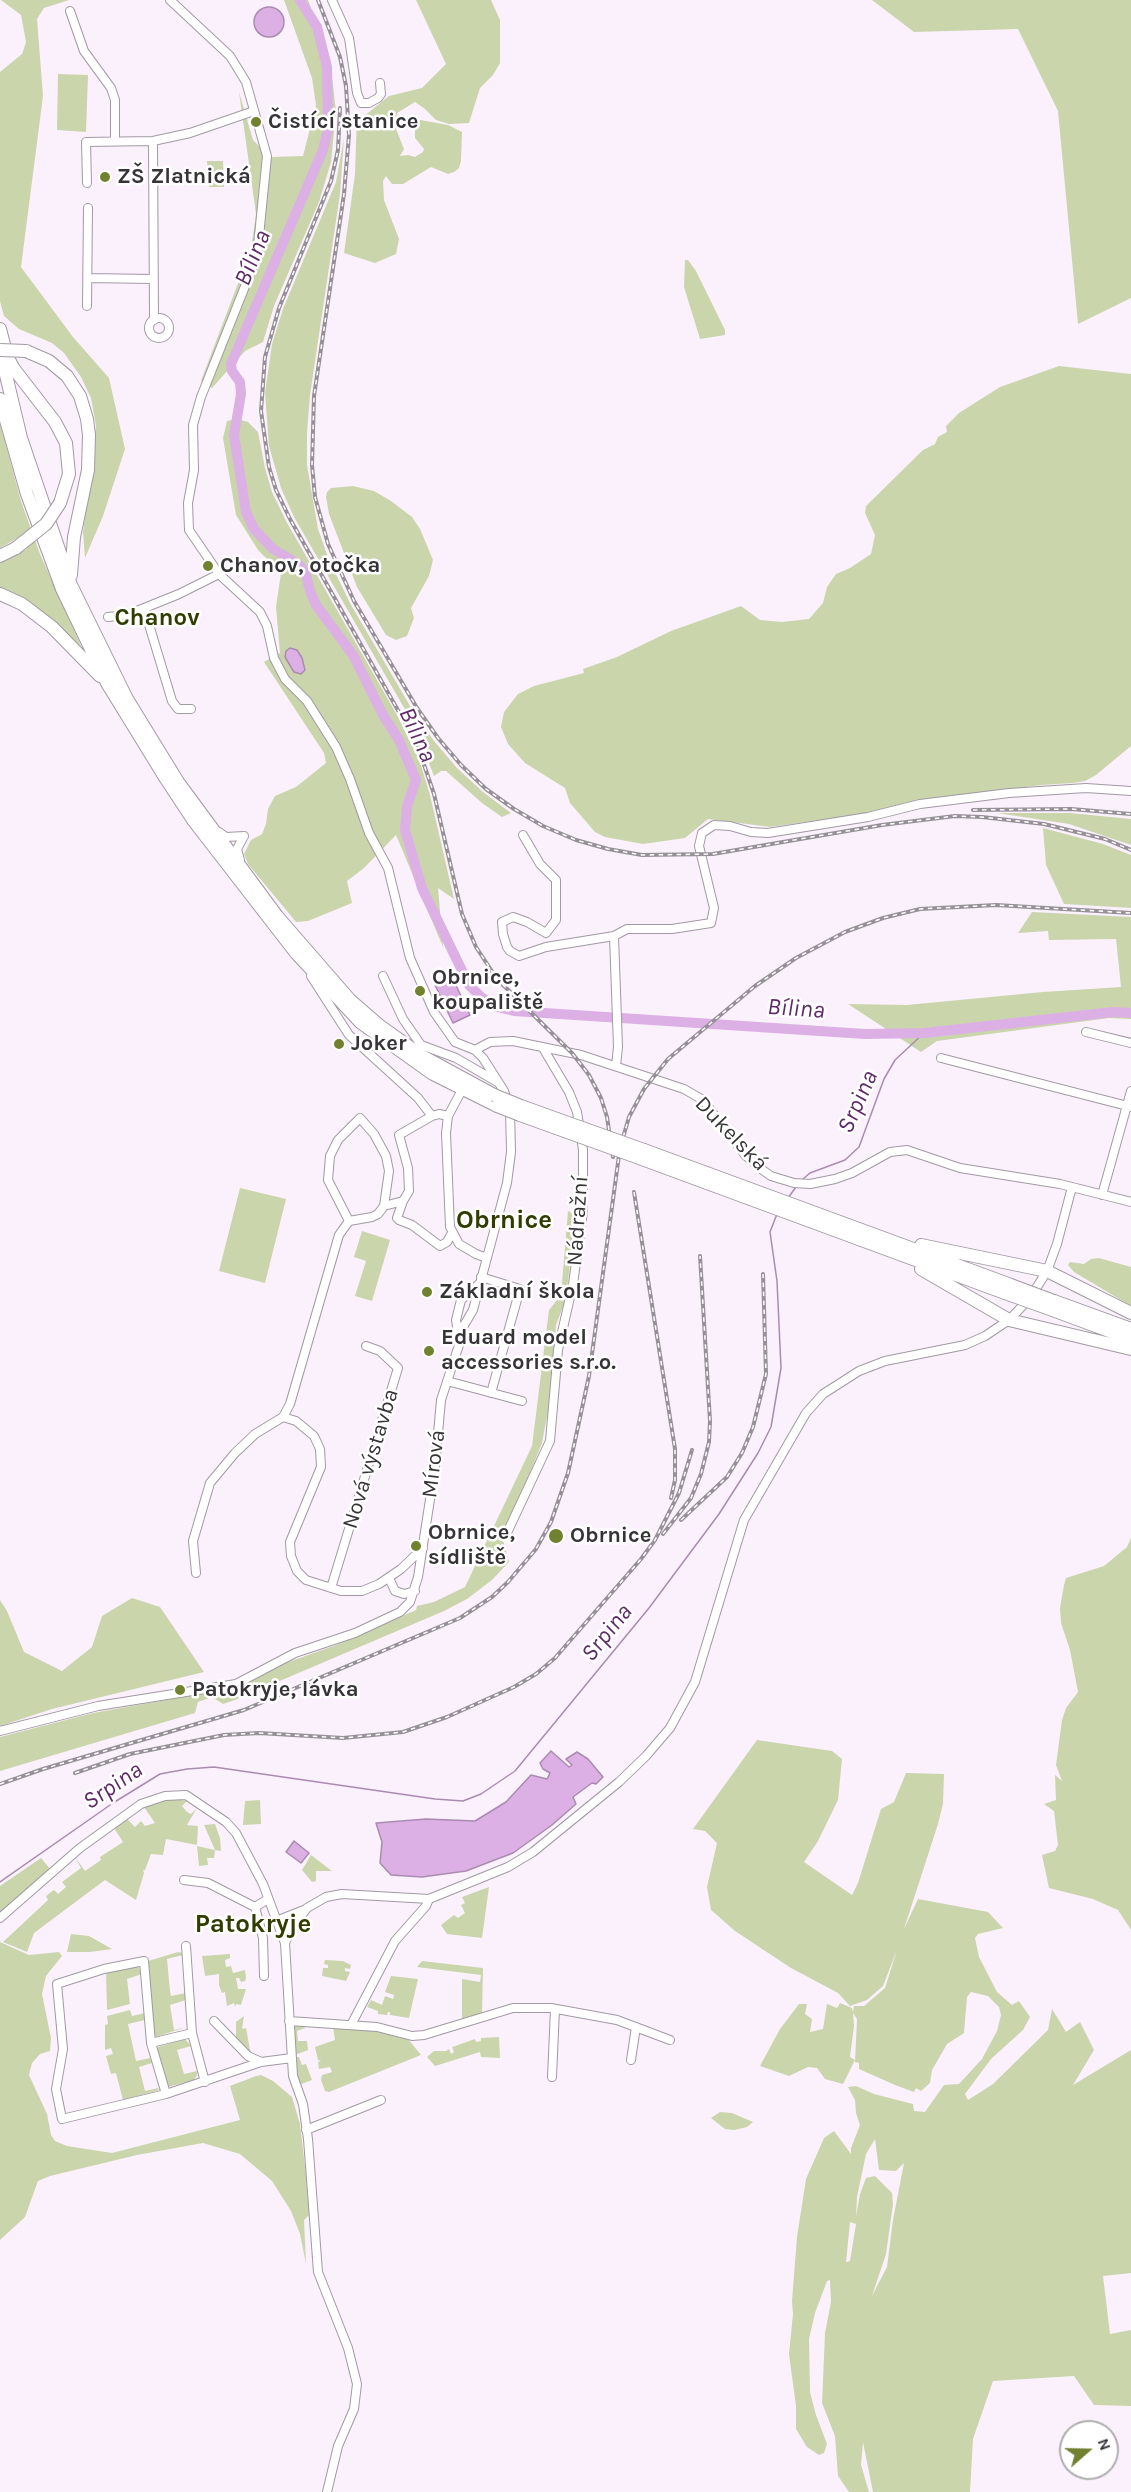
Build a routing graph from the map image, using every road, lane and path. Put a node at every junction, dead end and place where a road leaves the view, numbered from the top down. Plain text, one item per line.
1 (170, 0) edge
2 (332, 0) edge
3 (70, 10) dead end
4 (380, 83) dead end
5 (254, 111) junction
6 (115, 141) junction
7 (153, 141) junction
8 (87, 183) dead end
9 (88, 208) dead end
10 (88, 278) junction
11 (153, 279) junction
12 (87, 306) dead end
13 (154, 320) dead end
14 (0, 329) edge
15 (0, 350) edge
16 (0, 399) edge
17 (0, 556) edge
18 (219, 574) junction
19 (71, 585) junction
20 (0, 594) edge
21 (144, 608) junction
22 (108, 616) dead end
23 (107, 683) junction
24 (191, 709) dead end
25 (163, 757) junction
26 (1131, 791) edge
27 (522, 835) dead end
28 (277, 916) junction
29 (546, 933) junction
30 (614, 936) junction
31 (546, 947) junction
32 (296, 953) junction
33 (383, 976) dead end
34 (1086, 1032) dead end
35 (1131, 1043) edge
36 (543, 1048) junction
37 (475, 1050) junction
38 (941, 1058) dead end
39 (616, 1066) junction
40 (462, 1090) junction
41 (1131, 1091) edge
42 (497, 1095) junction
43 (1129, 1107) edge
44 (517, 1114) junction
45 (432, 1116) junction
46 (448, 1116) junction
47 (1072, 1187) junction
48 (1102, 1195) junction
49 (403, 1201) junction
50 (1131, 1202) edge
51 (384, 1206) junction
52 (810, 1216) junction
53 (349, 1221) junction
54 (856, 1228) junction
55 (452, 1233) junction
56 (904, 1257) junction
57 (487, 1258) junction
58 (1047, 1271) junction
59 (481, 1279) junction
60 (1008, 1289) junction
61 (1050, 1304) junction
62 (1131, 1313) edge
63 (1009, 1320) junction
64 (1131, 1329) edge
65 (460, 1336) junction
66 (1131, 1339) edge
67 (366, 1346) dead end
68 (1131, 1349) edge
69 (447, 1381) junction
70 (491, 1393) junction
71 (522, 1401) dead end
72 (283, 1417) junction
73 (506, 1535) dead end
74 (423, 1548) junction
75 (196, 1573) dead end
76 (388, 1578) junction
77 (331, 1588) junction
78 (415, 1591) junction
79 (0, 1731) edge
80 (184, 1880) dead end
81 (268, 1899) junction
82 (429, 1899) junction
83 (255, 1907) junction
84 (307, 1908) junction
85 (0, 1918) edge
86 (276, 1921) junction
87 (285, 1943) junction
88 (186, 1946) dead end
89 (264, 1976) dead end
90 (555, 2009) junction
91 (214, 2021) dead end
92 (289, 2022) junction
93 (351, 2025) junction
94 (636, 2027) junction
95 (192, 2032) junction
96 (670, 2040) dead end
97 (151, 2043) junction
98 (292, 2058) junction
99 (631, 2060) dead end
100 (261, 2062) junction
101 (552, 2077) dead end
102 (205, 2082) junction
103 (165, 2094) junction
104 (381, 2100) dead end
105 (306, 2130) junction
106 (327, 2492) edge

1 - 5 street
2 - 4 street
3 - 6 street
5 - 7 street
5 - 18 street
6 - 7 street
6 - 8 street
7 - 11 street
9 - 10 street
10 - 11 street
10 - 12 street
11 - 13 street
14 - 17 highway, bridge
15 - 19 highway
15 - 19 highway, bridge
16 - 23 highway
18 - 21 street
18 - 37 street
19 - 25 highway
20 - 23 highway
21 - 22 street
21 - 24 street
23 - 32 highway
25 - 28 highway
25 - 28 street
26 - 30 street
27 - 29 street
28 - 42 highway
29 - 31 street
29 - 31 street
30 - 31 street
30 - 39 street
32 - 40 highway
32 - 45 street
33 - 42 street
34 - 35 street
36 - 37 street, Dukelská
36 - 39 street, Dukelská
36 - 73 street, Nádražní
37 - 42 street
38 - 43 street
39 - 47 street, Dukelská
40 - 42 highway
40 - 46 street
41 - 43 street
42 - 44 highway, bridge
42 - 44 street, Mírová
43 - 48 street
44 - 52 highway, bridge
44 - 57 street, Mírová
45 - 46 street
45 - 49 street
46 - 55 street
47 - 48 street, Dukelská
47 - 58 street
48 - 50 street, Dukelská
49 - 51 street
49 - 55 street
51 - 53 street
51 - 53 street
52 - 54 highway
52 - 56 highway
53 - 72 street
54 - 58 highway
54 - 60 highway
55 - 57 street
56 - 60 highway
56 - 63 highway
57 - 59 street, Mírová
58 - 62 highway
58 - 63 street
59 - 65 street, Mírová
59 - 65 street, Mírová
59 - 70 street
60 - 61 highway, bridge
61 - 64 highway
61 - 66 highway
63 - 68 highway
63 - 82 street
65 - 69 street, Mírová
67 - 77 street, Nová výstavba
69 - 70 street
69 - 74 street, Mírová
70 - 71 street
72 - 75 street
72 - 77 street, Nová výstavba
74 - 76 street, Nová výstavba
74 - 78 street, Mírová
76 - 77 street, Nová výstavba
76 - 78 street
78 - 79 street
80 - 83 street
81 - 83 street
81 - 85 street
81 - 86 street
82 - 84 street
82 - 93 street
83 - 89 street
84 - 86 street
84 - 87 street
86 - 87 street
87 - 92 street
88 - 95 street
90 - 93 street
90 - 94 street
90 - 101 street
91 - 100 street
92 - 93 street
92 - 98 street
94 - 96 street
94 - 99 street
95 - 97 street
95 - 102 street
97 - 103 street
97 - 103 street
98 - 100 street
98 - 105 street
100 - 102 street
102 - 103 street
104 - 105 street
105 - 106 street

